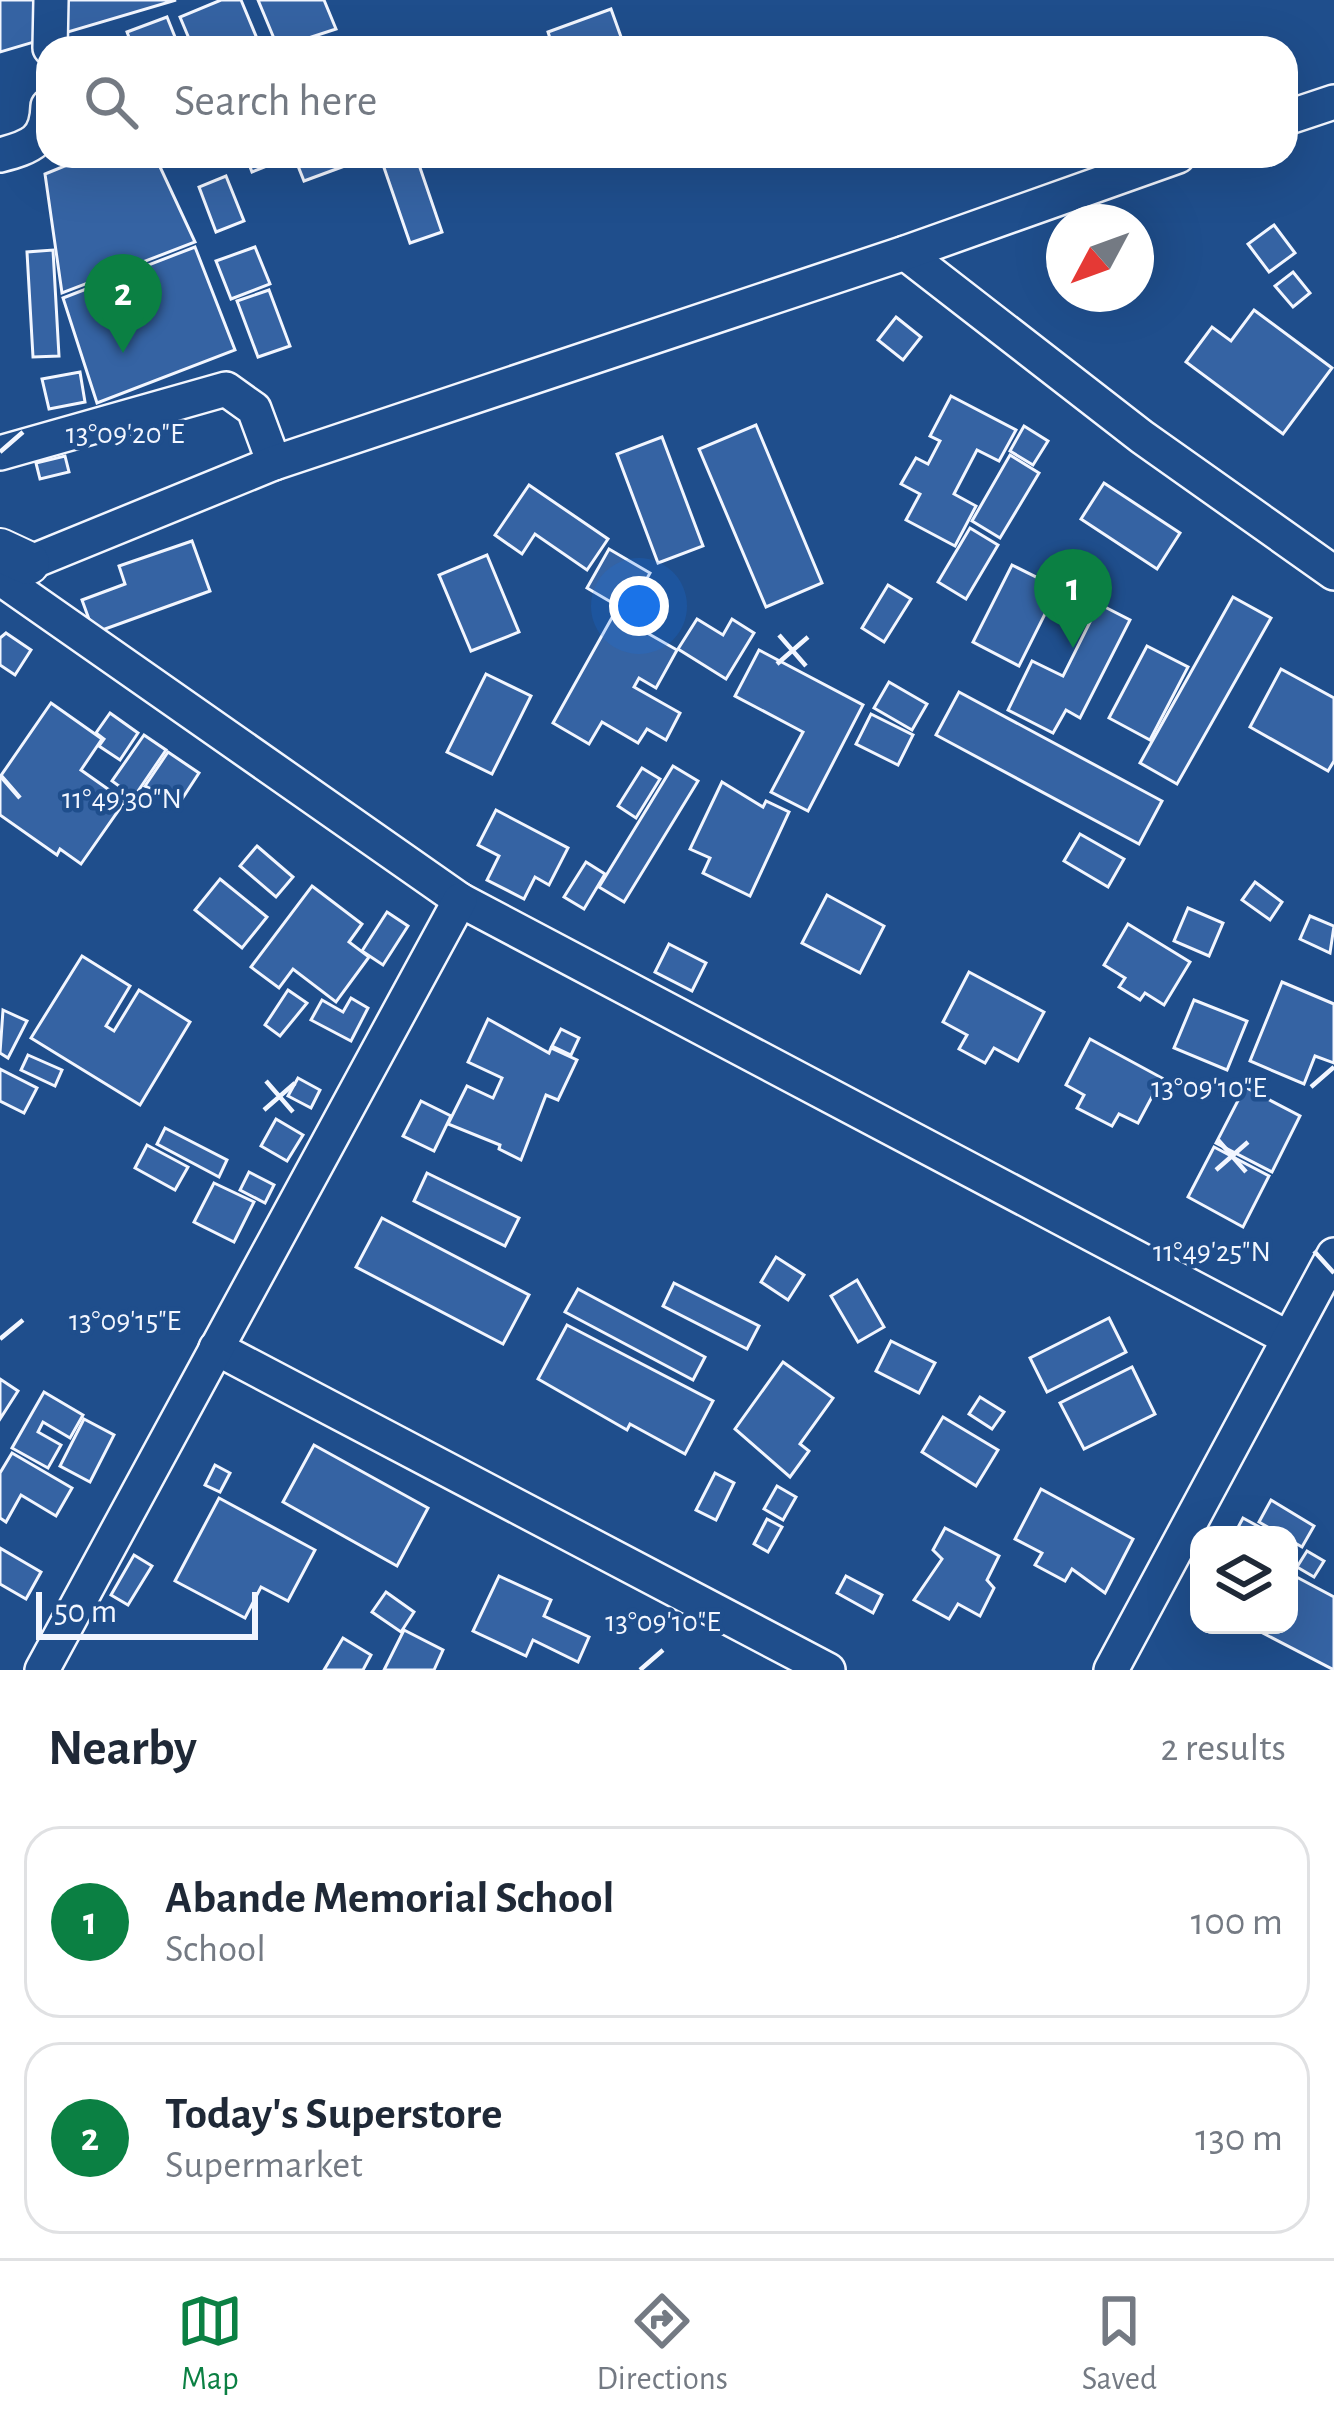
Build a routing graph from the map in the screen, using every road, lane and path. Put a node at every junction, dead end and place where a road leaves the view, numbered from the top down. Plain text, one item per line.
1 (52, 0) edge
2 (50, 36) edge
3 (1334, 101) edge
4 (1298, 114) edge
5 (36, 142) edge
6 (0, 155) edge
7 (1145, 168) edge
8 (905, 254) junction
9 (0, 453) edge
10 (274, 463) junction
11 (7, 567) edge
12 (1334, 573) edge
13 (460, 901) junction
14 (1334, 1255) edge
15 (1288, 1338) junction
16 (217, 1348) junction
17 (42, 1670) edge
18 (828, 1670) edge
19 (1111, 1670) edge

1 - 2 street
3 - 4 street
5 - 6 street
7 - 8 street
8 - 10 street
8 - 12 street
9 - 10 street
10 - 11 street
11 - 13 street
13 - 15 street
13 - 16 street
14 - 15 street
15 - 19 street
16 - 17 street
16 - 18 street

